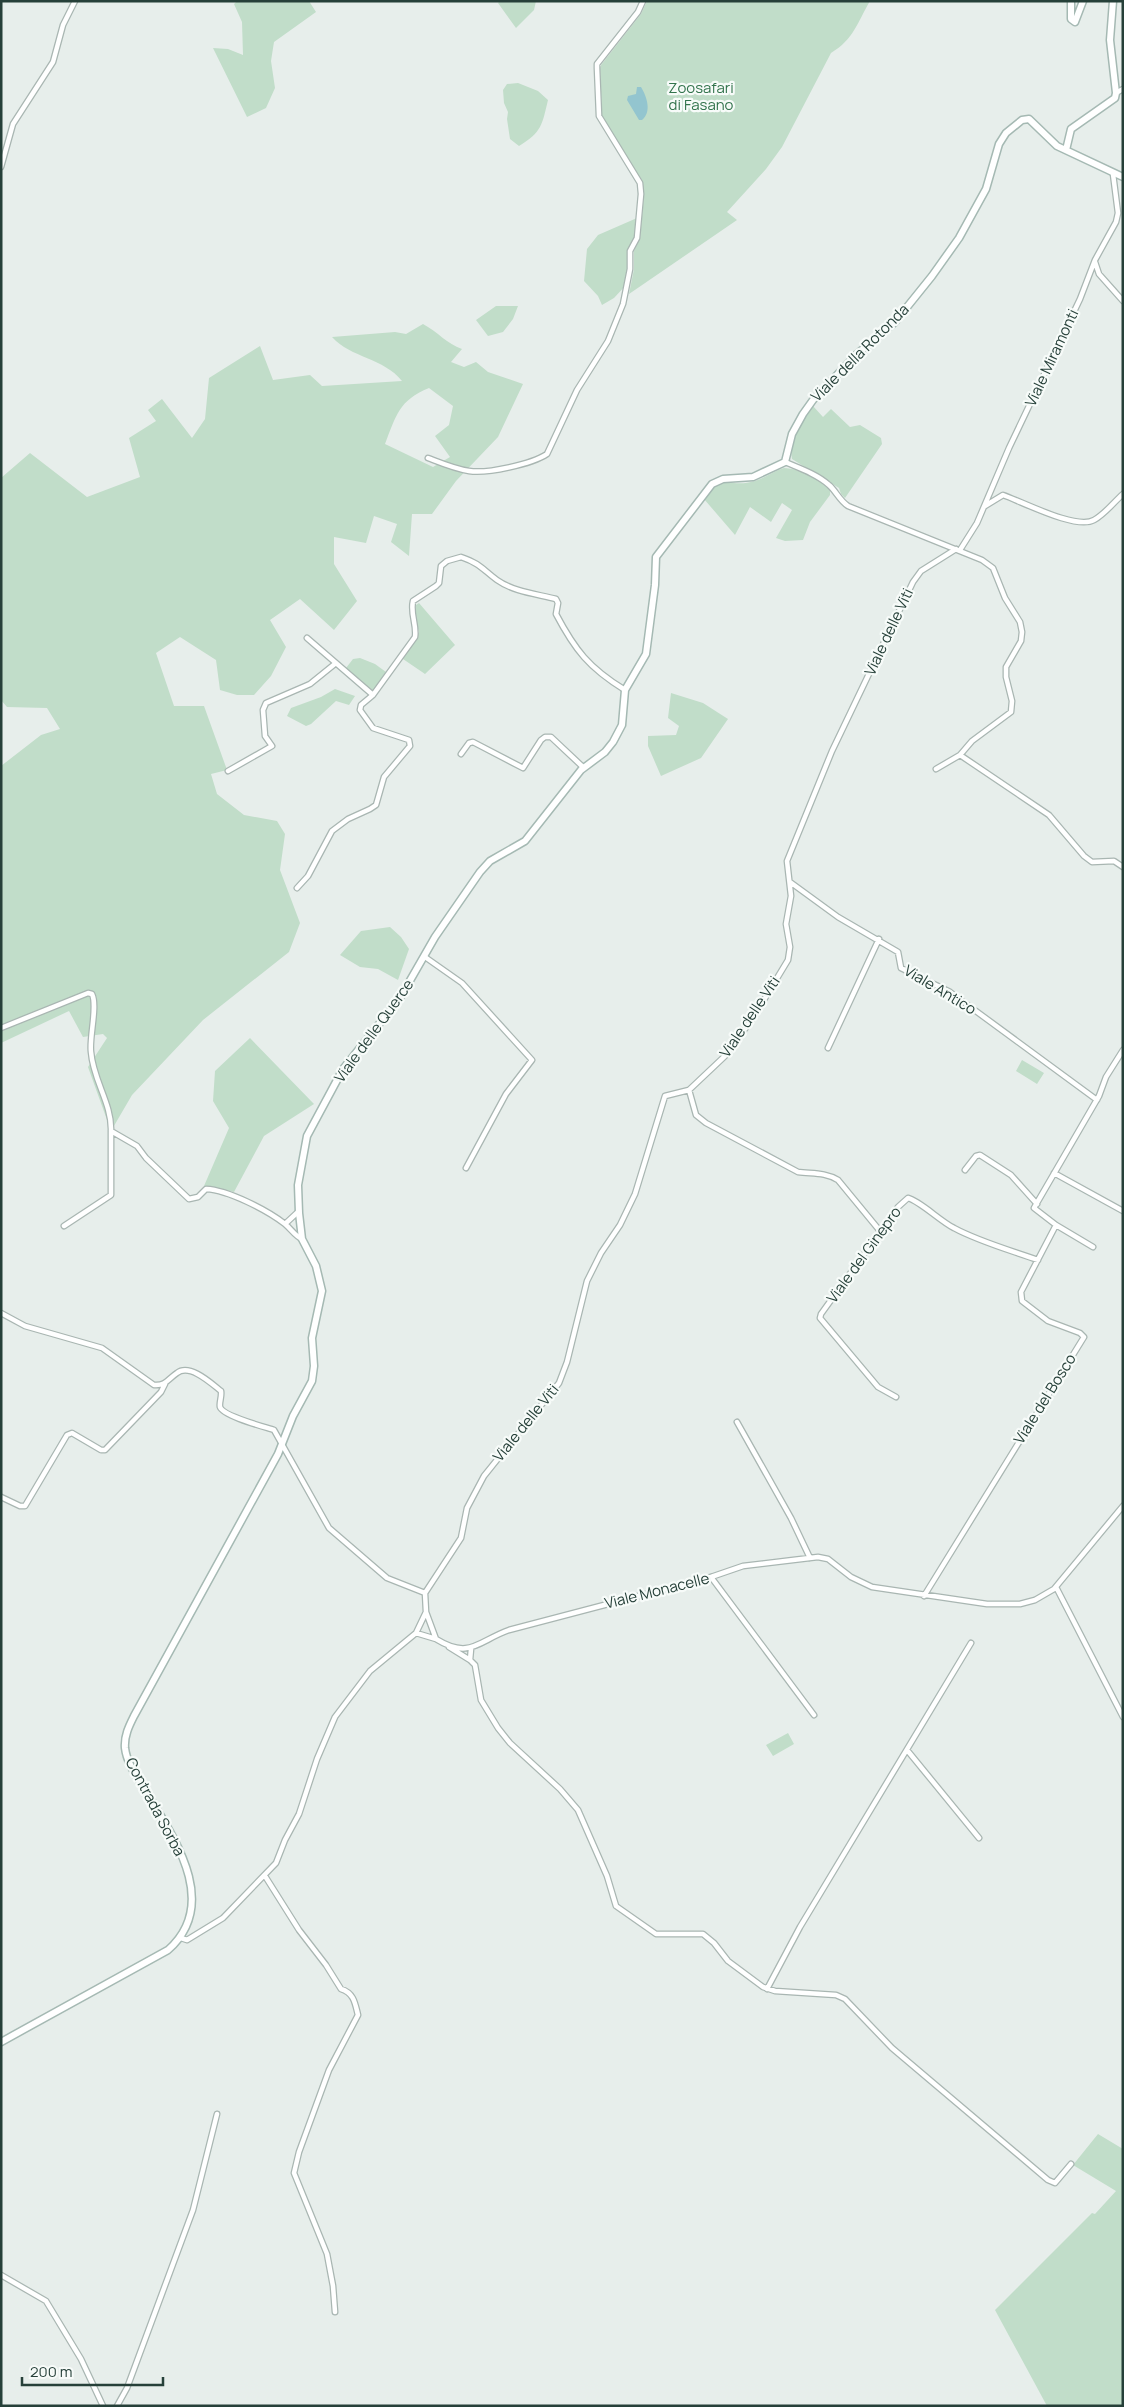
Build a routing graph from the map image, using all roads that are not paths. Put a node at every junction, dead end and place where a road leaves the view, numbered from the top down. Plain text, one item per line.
1 (75, 1) edge
2 (644, 1) edge
3 (1071, 1) edge
4 (1083, 1) edge
5 (1113, 1) edge
6 (1123, 89) edge
7 (1116, 93) junction
8 (1066, 150) junction
9 (1, 167) edge
10 (1112, 174) junction
11 (1123, 177) edge
12 (1095, 260) junction
13 (1123, 301) edge
14 (428, 458) dead end
15 (785, 462) junction
16 (1123, 494) edge
17 (984, 507) junction
18 (958, 549) junction
19 (307, 638) dead end
20 (336, 663) junction
21 (624, 690) junction
22 (372, 695) junction
23 (461, 754) dead end
24 (960, 755) junction
25 (584, 768) junction
26 (936, 769) dead end
27 (228, 771) dead end
28 (1123, 867) edge
29 (789, 881) junction
30 (297, 888) dead end
31 (879, 939) junction
32 (425, 957) junction
33 (1, 1028) edge
34 (828, 1048) dead end
35 (1123, 1050) edge
36 (689, 1090) junction
37 (1097, 1100) junction
38 (111, 1131) junction
39 (466, 1168) dead end
40 (965, 1170) dead end
41 (1054, 1173) junction
42 (1037, 1204) junction
43 (299, 1211) junction
44 (1123, 1211) edge
45 (285, 1224) junction
46 (1056, 1225) junction
47 (64, 1226) dead end
48 (880, 1231) junction
49 (302, 1239) junction
50 (1093, 1246) dead end
51 (1038, 1260) junction
52 (1, 1313) edge
53 (165, 1384) junction
54 (896, 1397) dead end
55 (737, 1422) dead end
56 (282, 1444) junction
57 (1, 1497) edge
58 (1123, 1506) edge
59 (810, 1558) junction
60 (711, 1577) junction
61 (1056, 1587) junction
62 (425, 1593) junction
63 (924, 1596) junction
64 (426, 1612) junction
65 (416, 1633) junction
66 (436, 1639) junction
67 (971, 1643) dead end
68 (448, 1647) junction
69 (471, 1649) junction
70 (470, 1660) junction
71 (814, 1714) dead end
72 (1123, 1717) edge
73 (907, 1750) junction
74 (979, 1838) dead end
75 (265, 1876) junction
76 (181, 1938) junction
77 (767, 1989) junction
78 (1, 2042) edge
79 (217, 2114) dead end
80 (1071, 2164) dead end
81 (1, 2275) edge
82 (335, 2312) dead end
83 (103, 2406) edge
84 (117, 2406) edge

1 - 9 street
2 - 14 street
3 - 4 street
5 - 7 street
6 - 7 street
7 - 8 street
8 - 10 street
8 - 15 street, Viale della Rotonda
10 - 11 street
10 - 12 street, Viale Miramonti
12 - 13 street
12 - 17 street, Viale Miramonti
15 - 18 street
15 - 21 street, Viale delle Querce
16 - 17 street
17 - 18 street, Viale Miramonti
18 - 24 street
18 - 29 street, Viale delle Viti
19 - 20 street
20 - 22 street
20 - 27 street
21 - 22 street
21 - 25 street, Viale delle Querce
22 - 30 street
23 - 25 street
24 - 26 street
24 - 28 street
25 - 32 street, Viale delle Querce
29 - 31 street, Viale Antico
29 - 36 street, Viale delle Viti
31 - 34 street
31 - 37 street, Viale Antico
32 - 39 street
32 - 43 street, Viale delle Querce
33 - 38 street
35 - 37 street
36 - 48 street
36 - 62 street, Viale delle Viti
37 - 41 street
38 - 45 street
38 - 47 street
40 - 42 street
41 - 42 street
41 - 44 street
42 - 46 street
43 - 45 street
43 - 49 street, Viale delle Querce
45 - 49 street
46 - 50 street
46 - 51 street, Viale del Bosco
48 - 51 street, Viale del Ginepro
48 - 54 street, Viale del Ginepro
49 - 56 street, Viale delle Querce
51 - 63 street, Viale del Bosco
52 - 53 street
53 - 56 street
53 - 57 street
55 - 59 street
56 - 62 street
56 - 76 street, Contrada Sorba
58 - 61 street
59 - 60 street, Viale Monacelle
59 - 63 street, Viale Monacelle
60 - 69 street, Viale Monacelle
60 - 71 street
61 - 63 street, Viale Monacelle
61 - 72 street
62 - 64 street
64 - 65 street
64 - 66 street
65 - 66 street
65 - 75 street
66 - 68 street
67 - 73 street
68 - 69 street
68 - 70 street
69 - 70 street
70 - 77 street
73 - 74 street
73 - 77 street
75 - 76 street
75 - 82 street
76 - 78 street, Contrada Sorba
77 - 80 street
79 - 84 street
81 - 83 street

